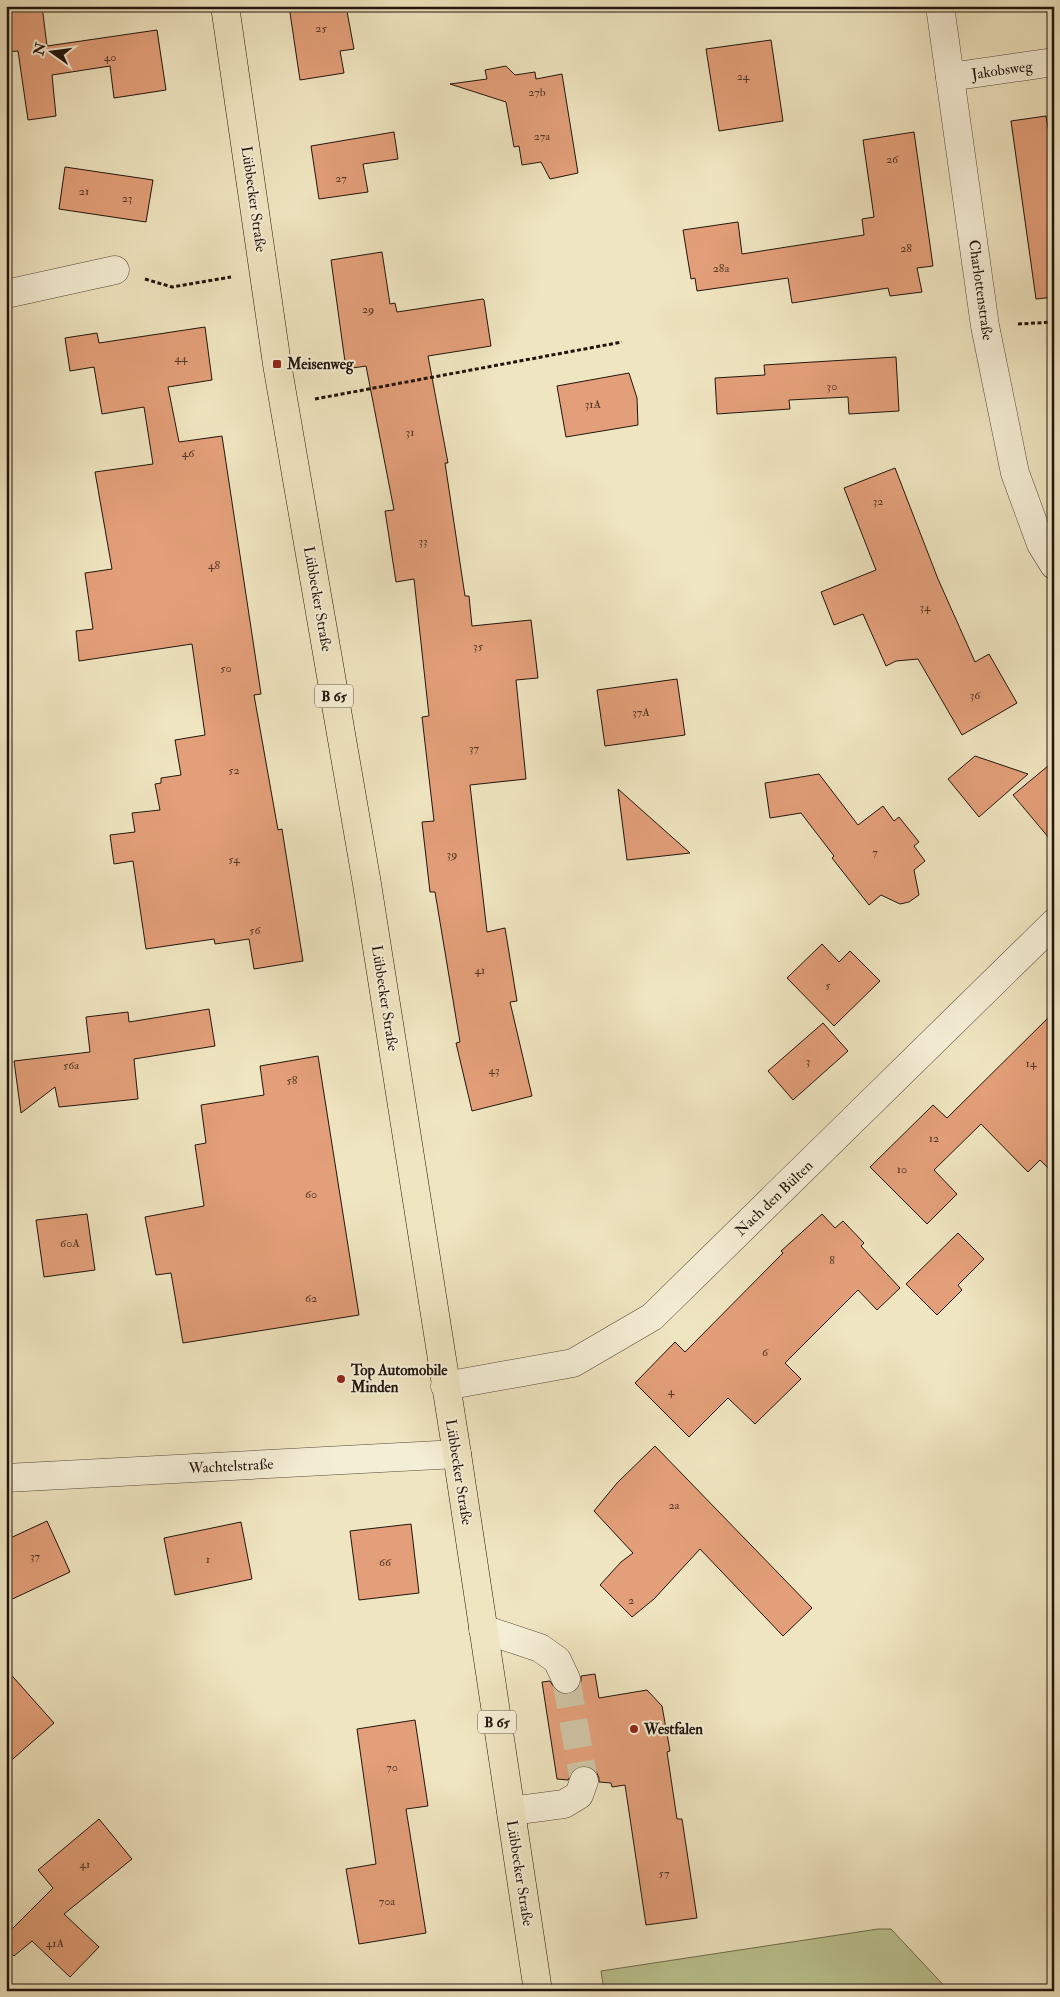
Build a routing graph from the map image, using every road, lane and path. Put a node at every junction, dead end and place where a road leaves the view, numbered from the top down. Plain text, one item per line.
1 (225, 6) edge
2 (940, 6) edge
3 (1054, 62) edge
4 (950, 77) junction
5 (115, 270) joint
6 (265, 270) junction
7 (6, 294) edge
8 (622, 342) dead end
9 (284, 405) junction
10 (1054, 565) edge
11 (1054, 923) edge
12 (445, 1386) junction
13 (457, 1454) junction
14 (6, 1478) edge
15 (484, 1629) junction
16 (566, 1678) tunnel mouth
17 (584, 1781) dead end
18 (511, 1811) junction
19 (538, 1991) edge

1 - 6 main road, Lübbecker Straße / B 65
2 - 4 street, Charlottenstraße
3 - 4 street, Jakobsweg
4 - 10 street, Charlottenstraße
5 - 6 path
5 - 7 street
6 - 9 main road, Lübbecker Straße / B 65
8 - 9 path
9 - 12 main road, Lübbecker Straße / B 65
11 - 12 street, Nach den Bülten
12 - 13 main road, Lübbecker Straße / B 65
13 - 14 street, Wachtelstraße
13 - 15 main road, Lübbecker Straße / B 65
15 - 16 street
15 - 18 main road, Lübbecker Straße / B 65
17 - 18 street
18 - 19 main road, Lübbecker Straße / B 65

